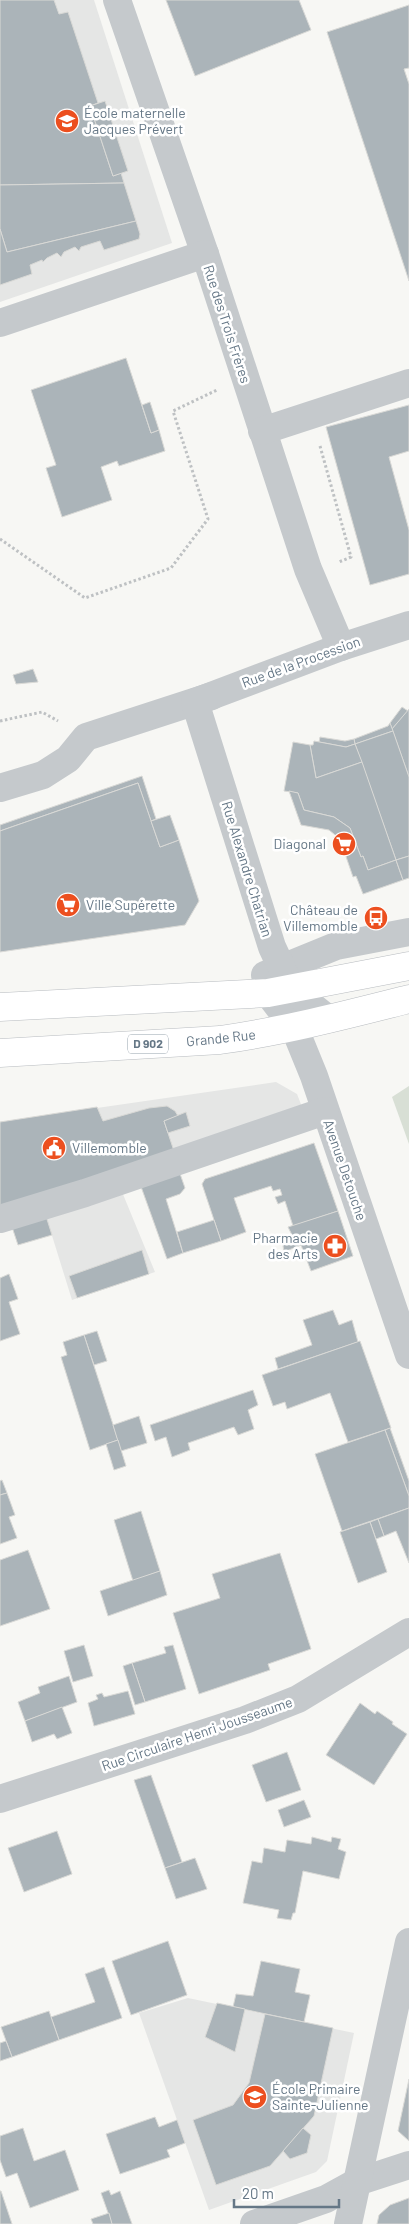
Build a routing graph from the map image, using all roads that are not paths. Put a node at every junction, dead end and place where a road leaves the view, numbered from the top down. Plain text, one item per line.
1 (117, 0) edge
2 (205, 254) junction
3 (0, 323) edge
4 (409, 383) edge
5 (262, 431) junction
6 (409, 627) edge
7 (341, 647) junction
8 (195, 702) junction
9 (0, 788) edge
10 (409, 932) edge
11 (409, 966) edge
12 (280, 984) junction
13 (409, 999) edge
14 (0, 1007) edge
15 (328, 1019) junction
16 (294, 1027) junction
17 (0, 1053) edge
18 (325, 1111) junction
19 (0, 1219) edge
20 (409, 1355) edge
21 (409, 1632) edge
22 (2, 1791) edge
23 (409, 1942) edge
24 (409, 2165) edge
25 (357, 2182) junction
26 (254, 2224) edge
27 (348, 2224) edge

1 - 2 street, Rue des Trois Frères
2 - 3 street
2 - 5 street, Rue des Trois Frères
4 - 5 street
5 - 7 street, Rue des Trois Frères
6 - 7 street, Rue de la Procession
6 - 8 street, Rue de la Procession
7 - 8 street, Rue de la Procession
8 - 9 street, Rue de la Procession
8 - 12 street, Rue Alexandre Chatrian
10 - 12 street
11 - 12 main road
12 - 14 main road
12 - 15 street, Rue Alexandre Chatrian
12 - 16 street, Avenue Detouche
13 - 15 main road, Grande Rue / D 902
15 - 16 main road, Grande Rue / D 902
16 - 17 main road, Grande Rue / D 902
16 - 18 street, Avenue Detouche
18 - 19 street
18 - 20 street, Avenue Detouche
21 - 22 street, Rue Circulaire Henri Jousseaume
23 - 25 street
24 - 25 street
25 - 26 street
25 - 27 street

